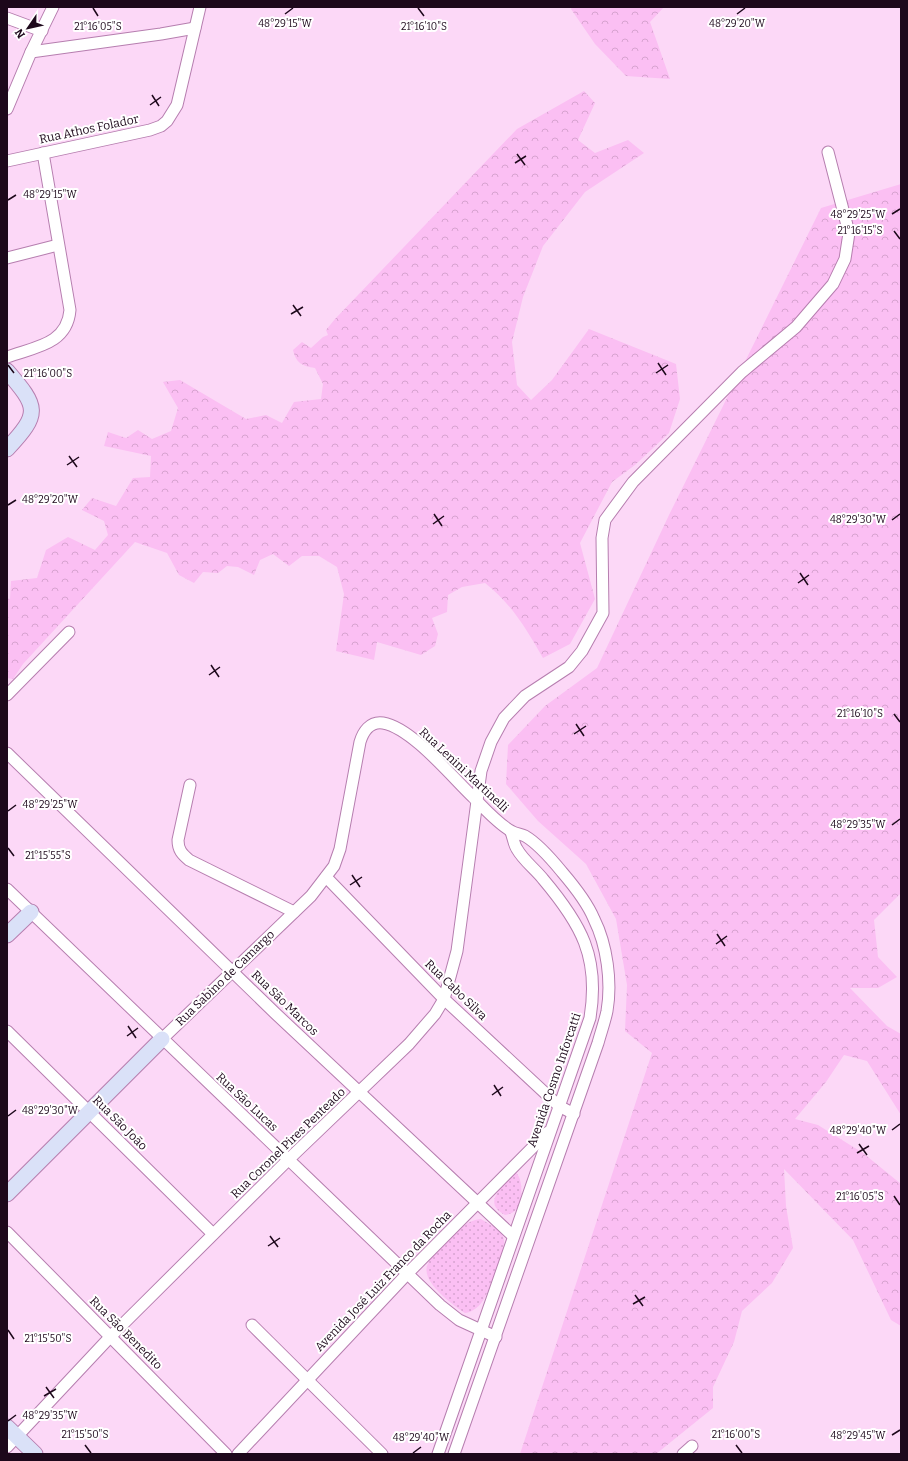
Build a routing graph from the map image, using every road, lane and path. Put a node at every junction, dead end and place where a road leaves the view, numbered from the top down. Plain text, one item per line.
1 (53, 7) edge
2 (200, 7) edge
3 (7, 18) edge
4 (195, 28) junction
5 (42, 31) junction
6 (31, 52) junction
7 (7, 110) edge
8 (828, 152) dead end
9 (43, 153) junction
10 (7, 161) edge
11 (58, 245) junction
12 (7, 258) edge
13 (7, 357) edge
14 (7, 371) edge
15 (7, 449) edge
16 (69, 632) dead end
17 (7, 695) edge
18 (375, 724) joint
19 (7, 753) edge
20 (190, 785) dead end
21 (477, 801) junction
22 (511, 832) junction
23 (326, 877) junction
24 (7, 889) edge
25 (31, 912) junction
26 (294, 912) junction
27 (7, 935) edge
28 (232, 971) junction
29 (444, 999) junction
30 (7, 1031) edge
31 (162, 1039) junction
32 (359, 1092) junction
33 (559, 1106) junction
34 (90, 1112) junction
35 (574, 1114) junction
36 (551, 1129) junction
37 (289, 1159) junction
38 (7, 1194) edge
39 (477, 1201) junction
40 (7, 1232) edge
41 (214, 1234) junction
42 (513, 1236) junction
43 (407, 1274) junction
44 (252, 1325) dead end
45 (480, 1330) junction
46 (111, 1336) junction
47 (496, 1336) junction
48 (307, 1380) junction
49 (11, 1437) edge
50 (692, 1446) dead end
51 (35, 1454) edge
52 (226, 1454) edge
53 (238, 1454) edge
54 (382, 1454) edge
55 (438, 1454) edge
56 (454, 1454) edge
57 (683, 1454) edge

1 - 5 street
2 - 4 street
3 - 5 street
4 - 6 street
4 - 9 street, Rua Athos Folador
5 - 6 street
6 - 7 street
8 - 21 street, Rua Coronel Pires Penteado
9 - 10 street, Rua Athos Folador
9 - 11 street
11 - 12 street
11 - 13 street
14 - 15 street
16 - 17 street
18 - 21 street, Rua Lenini Martinelli
18 - 23 street, Rua Sabino de Camargo
19 - 28 street, Rua São Marcos
20 - 26 street
21 - 22 street, Rua Lenini Martinelli
21 - 29 street, Rua Coronel Pires Penteado
22 - 33 street, Avenida Cosmo Inforcatti
22 - 35 street
23 - 26 street, Rua Sabino de Camargo
23 - 29 street, Rua Cabo Silva
24 - 25 street, Rua São Lucas
25 - 27 street
25 - 31 street, Rua São Lucas
26 - 28 street, Rua Sabino de Camargo
28 - 31 street, Rua Sabino de Camargo
28 - 32 street, Rua São Marcos
29 - 32 street, Rua Coronel Pires Penteado
29 - 33 street, Rua Cabo Silva
30 - 34 street, Rua São João
31 - 34 street, Rua Sabino de Camargo
31 - 37 street, Rua São Lucas
32 - 37 street, Rua Coronel Pires Penteado
32 - 39 street, Rua São Marcos
33 - 35 street, Rua Cabo Silva
33 - 36 street, Avenida Cosmo Inforcatti
34 - 38 street, Rua Sabino de Camargo
34 - 41 street, Rua São João
35 - 47 street
36 - 39 street, Avenida José Luiz Franco da Rocha
36 - 42 street, Avenida Cosmo Inforcatti
37 - 41 street, Rua Coronel Pires Penteado
37 - 43 street, Rua São Lucas
39 - 42 street, Rua São Marcos
39 - 43 street, Avenida José Luiz Franco da Rocha
40 - 46 street, Rua São Benedito
41 - 46 street, Rua Coronel Pires Penteado
42 - 45 street, Avenida Cosmo Inforcatti
43 - 45 street, Rua São Lucas
43 - 48 street, Avenida José Luiz Franco da Rocha
44 - 48 street
45 - 47 street, Rua São Lucas
45 - 55 street, Avenida Cosmo Inforcatti
46 - 49 street, Rua Coronel Pires Penteado
46 - 52 street, Rua São Benedito
47 - 56 street
48 - 53 street, Avenida José Luiz Franco da Rocha
48 - 54 street
49 - 51 street
50 - 57 street

